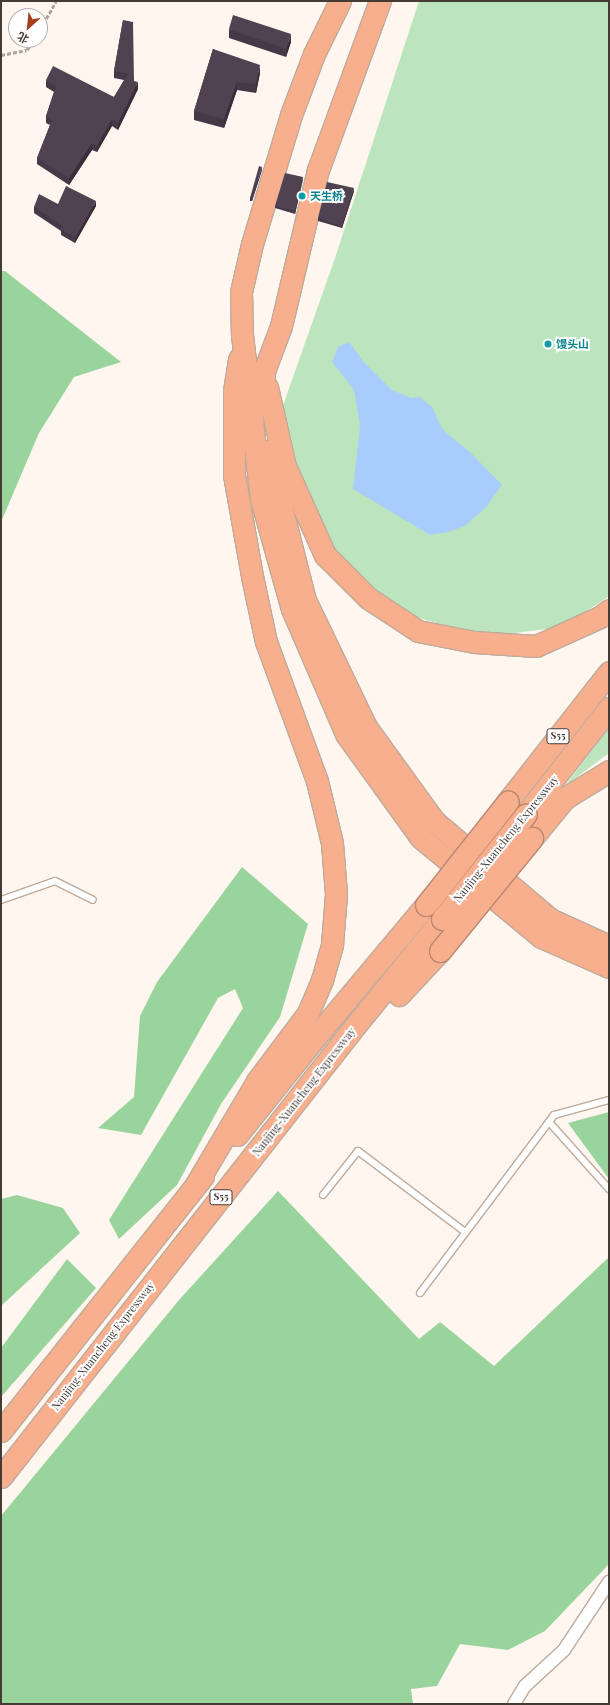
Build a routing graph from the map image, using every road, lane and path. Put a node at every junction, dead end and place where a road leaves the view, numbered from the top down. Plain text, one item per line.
1 (56, 1) edge
2 (340, 1) edge
3 (380, 1) edge
4 (48, 15) edge
5 (28, 48) edge
6 (1, 55) edge
7 (242, 335) junction
8 (264, 371) junction
9 (609, 610) edge
10 (609, 672) edge
11 (609, 708) edge
12 (609, 771) edge
13 (1, 900) edge
14 (93, 900) dead end
15 (609, 946) edge
16 (609, 967) edge
17 (609, 1100) edge
18 (549, 1122) junction
19 (265, 1141) junction
20 (195, 1186) junction
21 (609, 1189) edge
22 (323, 1195) dead end
23 (465, 1232) junction
24 (420, 1293) dead end
25 (1, 1431) edge
26 (1, 1477) edge
27 (609, 1582) edge
28 (514, 1704) edge

1 - 4 path
2 - 7 highway
3 - 8 highway
5 - 6 path
7 - 16 highway
7 - 20 highway
8 - 9 highway
8 - 15 highway
10 - 20 highway, Nanjing-Xuancheng Expressway / S55, bridge
11 - 19 highway, Nanjing-Xuancheng Expressway / S55, bridge
12 - 19 highway, bridge
13 - 14 lane
17 - 18 lane
18 - 21 lane
18 - 23 lane
19 - 26 highway, Nanjing-Xuancheng Expressway / S55
20 - 25 highway, Nanjing-Xuancheng Expressway / S55
22 - 23 lane
23 - 24 lane
27 - 28 street

